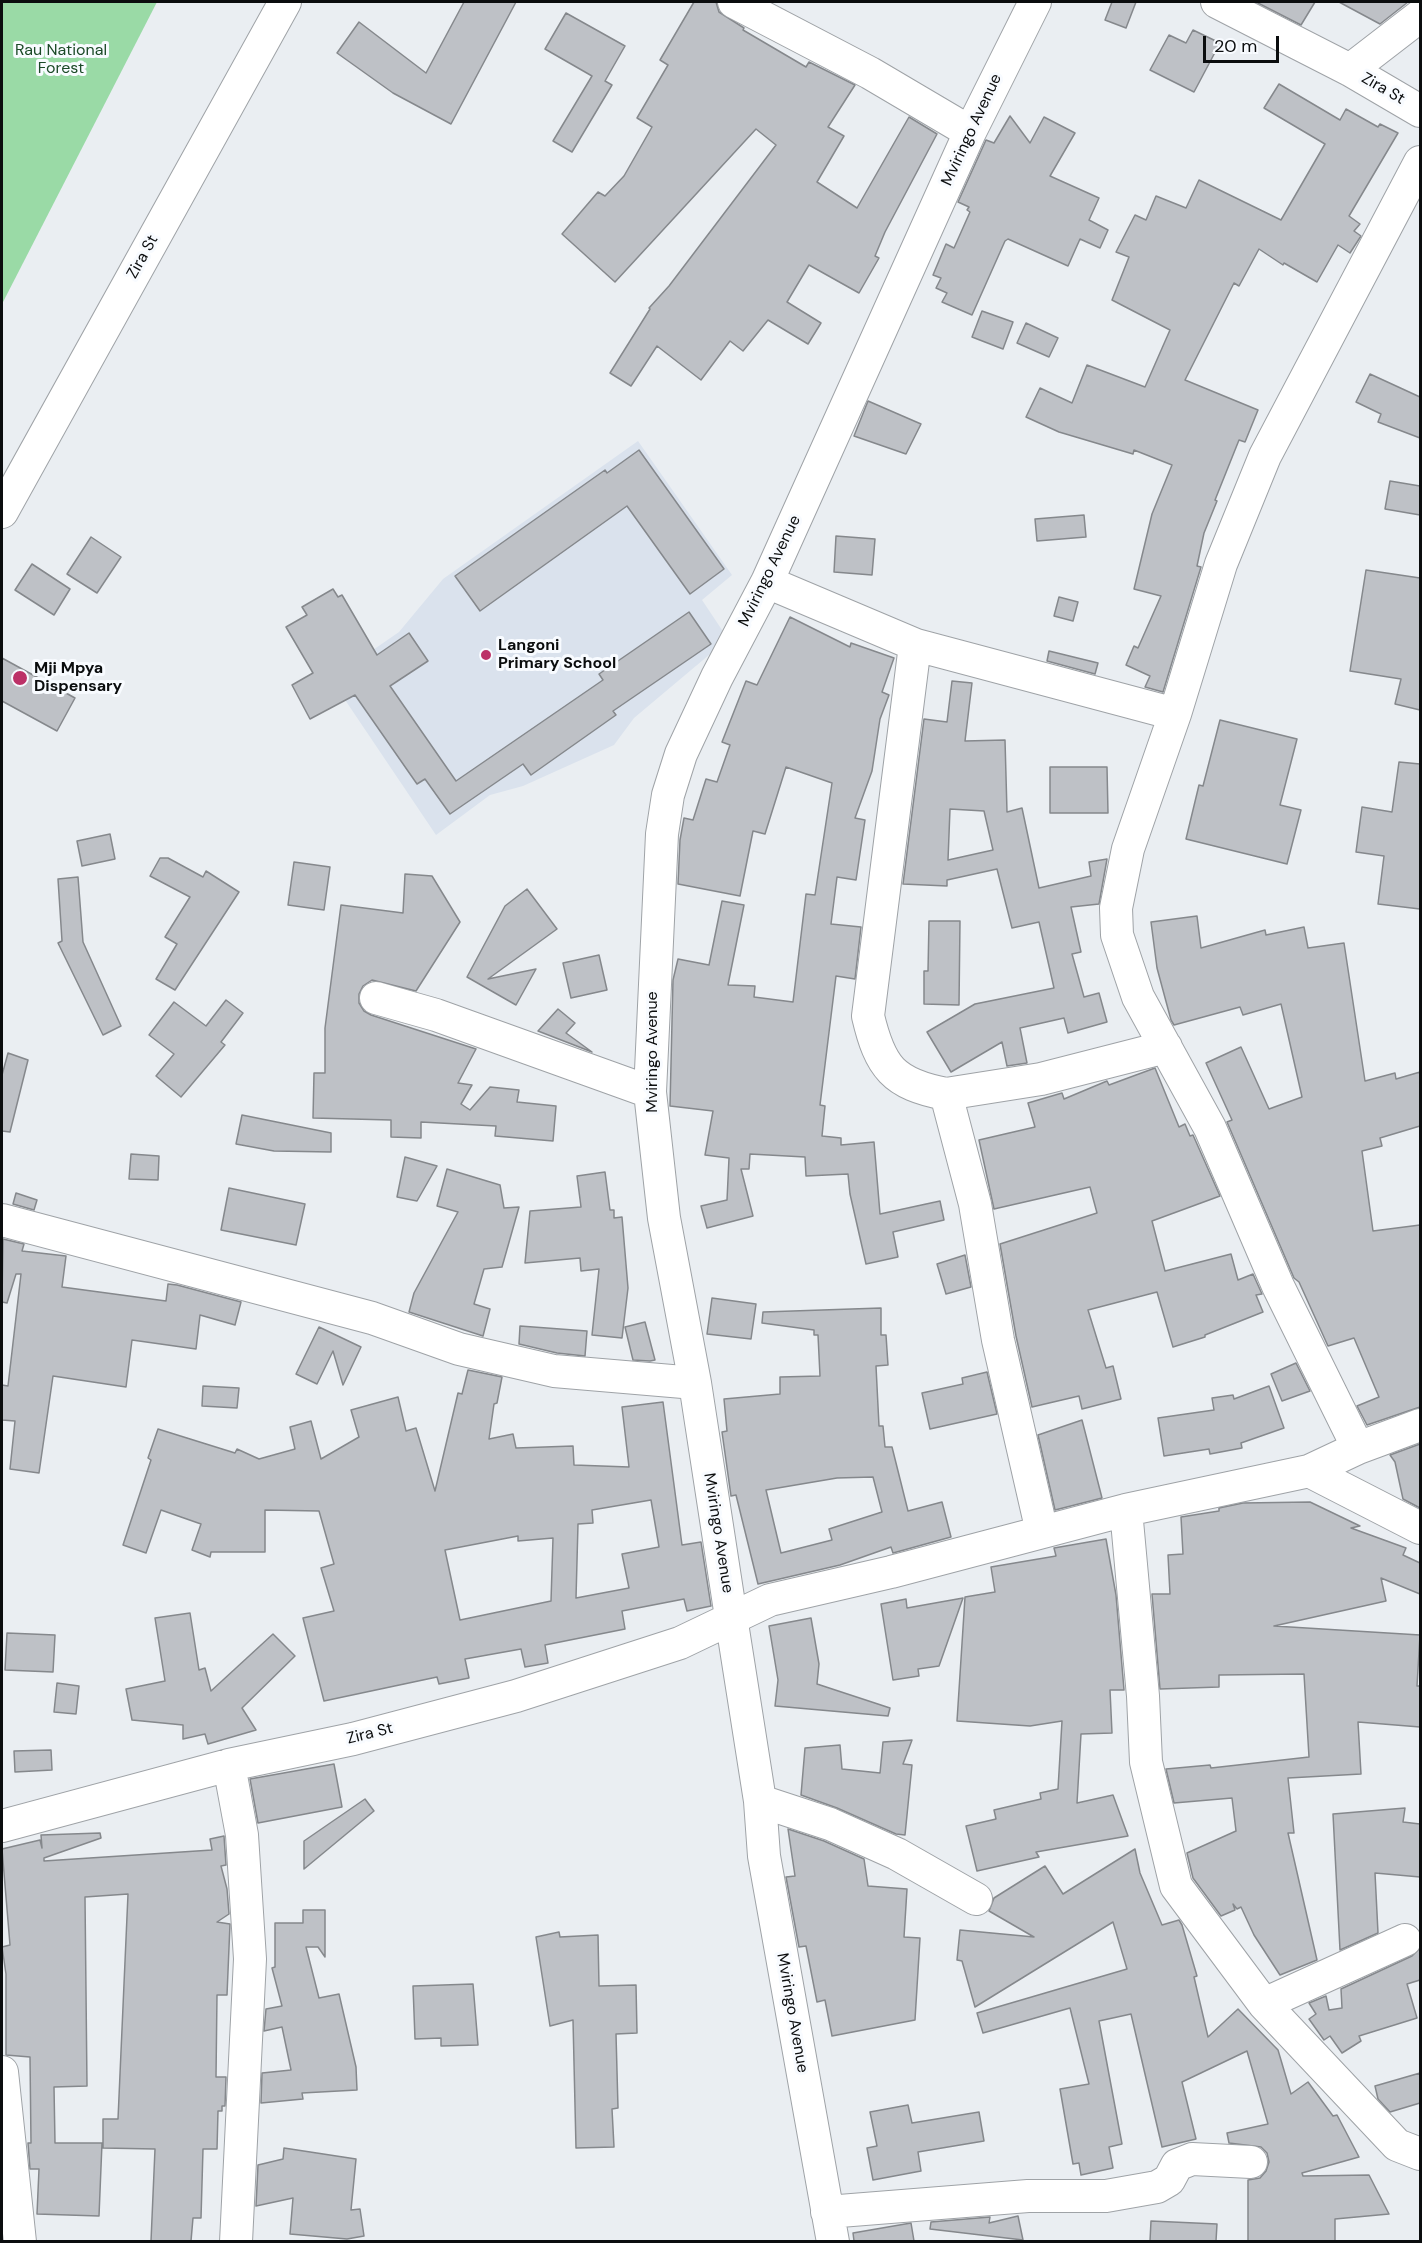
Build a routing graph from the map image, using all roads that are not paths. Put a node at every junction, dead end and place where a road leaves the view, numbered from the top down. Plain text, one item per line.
1 (285, 2) edge
2 (734, 2) edge
3 (1035, 2) edge
4 (1217, 2) edge
5 (1420, 16) edge
6 (1350, 70) junction
7 (1420, 111) edge
8 (970, 132) junction
9 (1420, 162) edge
10 (2, 512) edge
11 (768, 582) junction
12 (915, 645) junction
13 (1175, 714) junction
14 (376, 998) dead end
15 (1166, 1047) junction
16 (650, 1092) junction
17 (946, 1094) junction
18 (2, 1220) edge
19 (695, 1383) junction
20 (1420, 1425) edge
21 (1358, 1448) junction
22 (1309, 1471) junction
23 (1126, 1510) junction
24 (1420, 1528) edge
25 (1042, 1532) junction
26 (731, 1617) junction
27 (229, 1765) junction
28 (760, 1801) junction
29 (2, 1826) edge
30 (976, 1899) dead end
31 (1405, 1940) dead end
32 (1264, 2004) junction
33 (2, 2072) edge
34 (1420, 2154) edge
35 (1251, 2162) dead end
36 (830, 2227) edge
37 (20, 2241) edge
38 (236, 2241) edge

1 - 10 street, Zira St
2 - 8 street
3 - 8 street, Mviringo Avenue
4 - 6 street, Zira St
5 - 6 street
6 - 7 street, Zira St
8 - 11 street, Mviringo Avenue
9 - 13 street
11 - 12 street
11 - 16 street, Mviringo Avenue
12 - 13 street
12 - 17 street
13 - 15 street
14 - 16 street
15 - 17 street
15 - 21 street
16 - 19 street, Mviringo Avenue
17 - 25 street
18 - 19 street
19 - 26 street, Mviringo Avenue
20 - 21 street, Zira St
21 - 22 street, Zira St
22 - 23 street, Zira St
22 - 24 street
23 - 25 street, Zira St
23 - 32 street
25 - 26 street, Zira St
26 - 27 street, Zira St
26 - 28 street, Mviringo Avenue
27 - 29 street, Zira St
27 - 38 street
28 - 30 street
28 - 36 street, Mviringo Avenue
31 - 32 street
32 - 34 street
33 - 37 street
35 - 36 street

